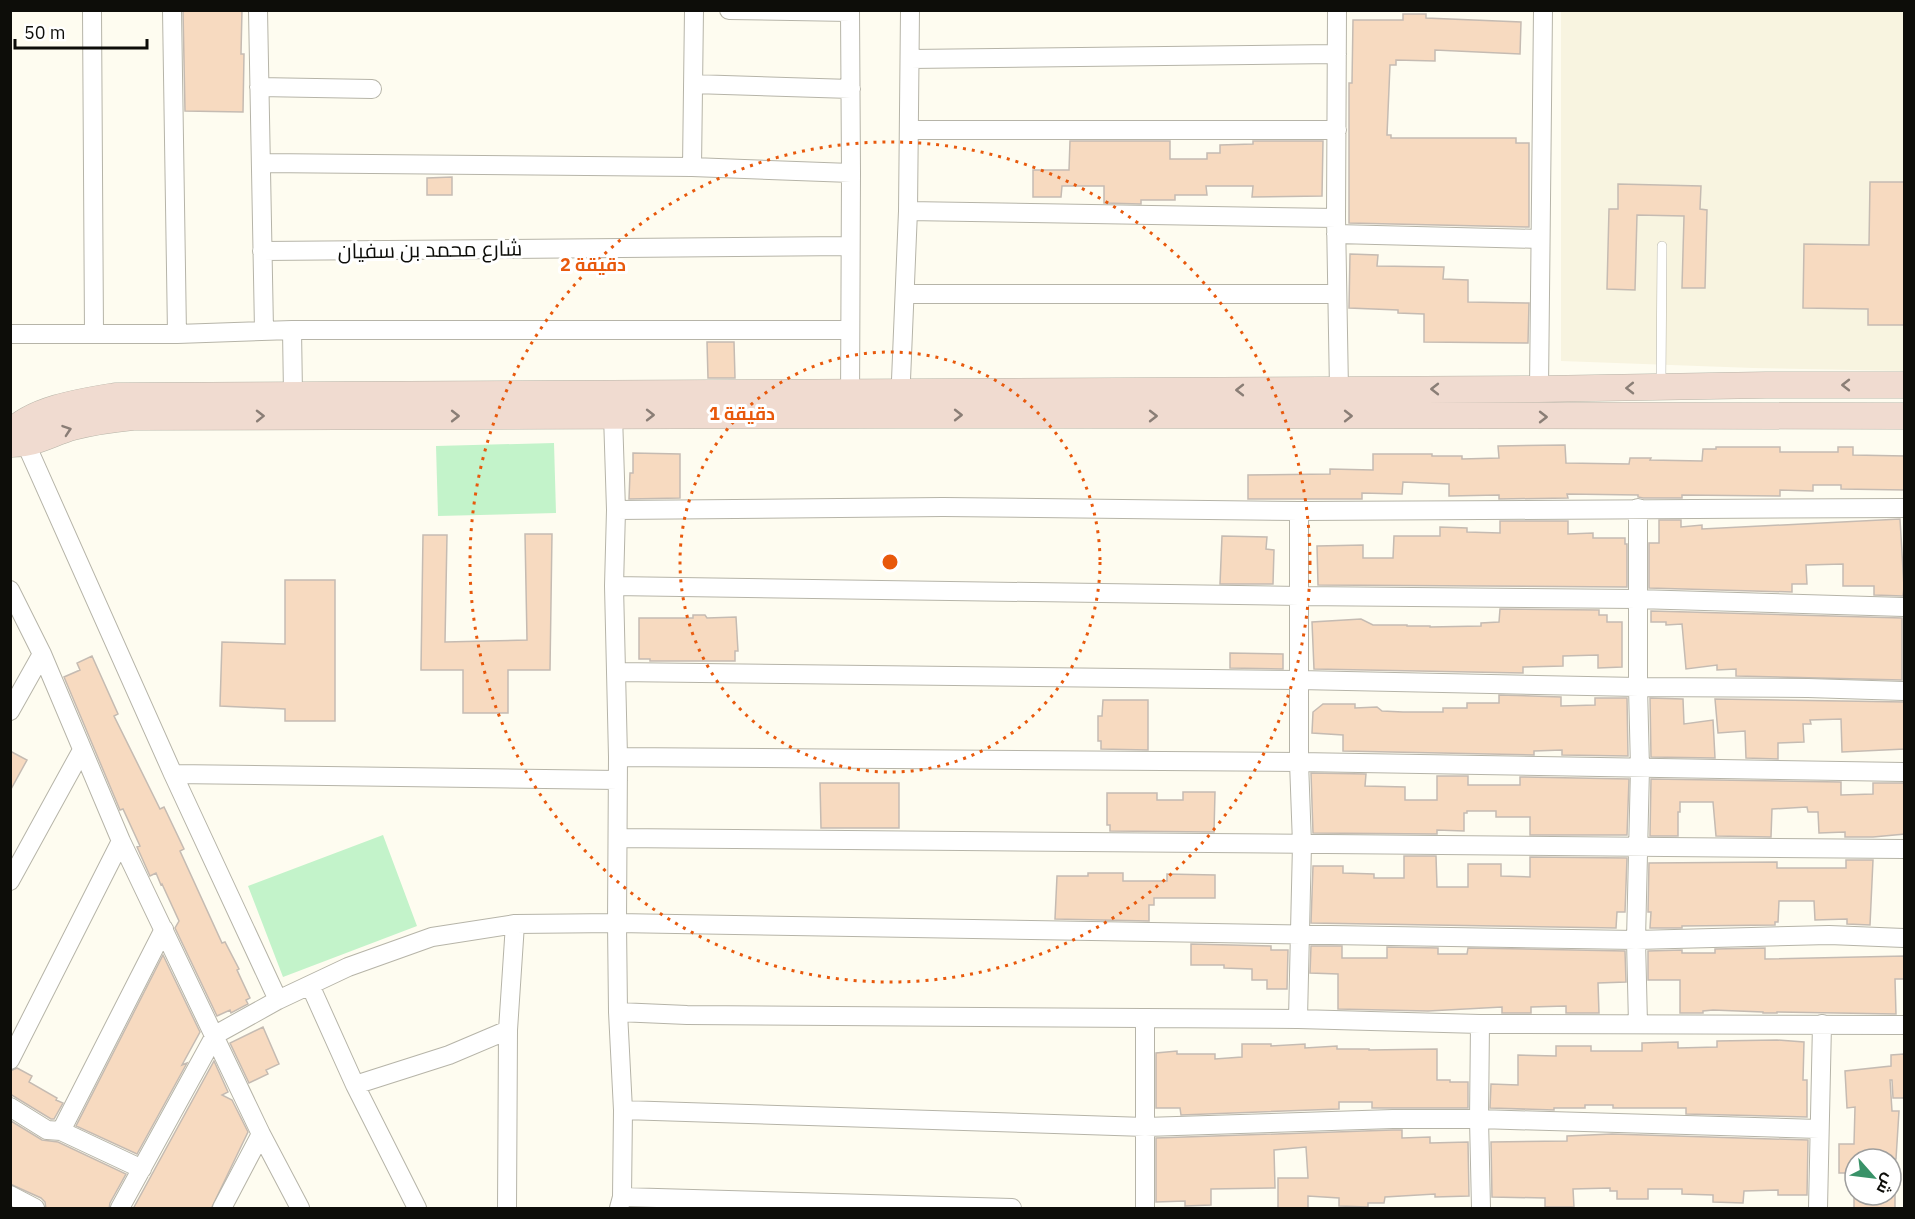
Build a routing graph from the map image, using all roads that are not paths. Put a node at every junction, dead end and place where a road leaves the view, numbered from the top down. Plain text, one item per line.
1 (92, 10) edge
2 (172, 10) edge
3 (258, 10) edge
4 (694, 10) edge
5 (729, 10) edge
6 (910, 10) edge
7 (1337, 10) edge
8 (1543, 10) edge
9 (850, 11) edge
10 (1337, 54) junction
11 (910, 59) junction
12 (693, 84) junction
13 (259, 87) junction
14 (850, 88) junction
15 (372, 89) dead end
16 (910, 130) junction
17 (1336, 130) junction
18 (262, 163) junction
19 (692, 168) junction
20 (851, 174) junction
21 (908, 211) junction
22 (1336, 226) junction
23 (1540, 239) junction
24 (850, 246) junction
25 (1662, 246) dead end
26 (262, 251) junction
27 (905, 294) junction
28 (1337, 294) junction
29 (264, 330) junction
30 (292, 330) junction
31 (850, 330) junction
32 (10, 333) edge
33 (94, 333) junction
34 (177, 334) junction
35 (1905, 385) edge
36 (1661, 387) junction
37 (1539, 389) junction
38 (1339, 390) junction
39 (293, 394) junction
40 (850, 403) junction
41 (900, 403) junction
42 (613, 416) junction
43 (1905, 416) edge
44 (17, 437) edge
45 (1638, 508) junction
46 (1905, 508) edge
47 (615, 510) junction
48 (1299, 511) junction
49 (614, 586) junction
50 (10, 590) edge
51 (1299, 597) junction
52 (1637, 599) junction
53 (1905, 607) edge
54 (42, 654) junction
55 (617, 672) junction
56 (1299, 680) junction
57 (1638, 687) junction
58 (1905, 691) edge
59 (10, 711) edge
60 (82, 750) junction
61 (618, 757) junction
62 (1299, 762) junction
63 (1640, 768) junction
64 (1905, 772) edge
65 (173, 774) junction
66 (618, 780) junction
67 (618, 838) junction
68 (121, 841) junction
69 (1302, 844) junction
70 (1638, 846) junction
71 (1905, 849) edge
72 (10, 881) edge
73 (617, 923) junction
74 (515, 924) junction
75 (164, 928) junction
76 (1299, 935) junction
77 (1905, 938) edge
78 (1636, 940) junction
79 (310, 985) junction
80 (278, 1000) junction
81 (618, 1012) junction
82 (1145, 1018) junction
83 (1298, 1019) junction
84 (1480, 1024) junction
85 (1638, 1024) junction
86 (1822, 1024) junction
87 (1905, 1024) edge
88 (508, 1030) junction
89 (215, 1035) junction
90 (10, 1060) edge
91 (355, 1085) junction
92 (10, 1107) edge
93 (623, 1110) junction
94 (1479, 1119) junction
95 (1145, 1127) junction
96 (1819, 1129) junction
97 (61, 1131) junction
98 (261, 1134) junction
99 (142, 1169) junction
100 (10, 1195) edge
101 (621, 1203) edge
102 (35, 1209) edge
103 (120, 1209) edge
104 (222, 1209) edge
105 (300, 1209) edge
106 (417, 1209) edge
107 (507, 1209) edge
108 (1012, 1209) edge
109 (1145, 1209) edge
110 (1481, 1209) edge
111 (1818, 1209) edge

1 - 33 street
2 - 34 street
3 - 13 street
4 - 12 street
5 - 9 street
6 - 11 street
7 - 10 street
8 - 23 street
9 - 14 street
10 - 11 street
10 - 17 street
11 - 16 street
12 - 14 street
12 - 19 street
13 - 15 street
13 - 18 street
14 - 20 street
16 - 17 street
16 - 21 street
17 - 22 street
18 - 19 street
18 - 26 street
19 - 20 street
20 - 24 street
21 - 22 street
21 - 27 street
22 - 23 street
22 - 28 street
23 - 37 street
24 - 26 street, شارع محمد بن سفيان
24 - 31 street
25 - 36 lane
26 - 29 street
27 - 28 street
27 - 41 street
28 - 38 street
29 - 30 street
29 - 34 street
30 - 31 street
30 - 39 street
31 - 40 street
32 - 33 street
33 - 34 street
35 -> 36 street
36 -> 37 street
37 -> 38 street
38 -> 41 street
39 - 40 street
39 - 44 street
40 - 41 street
42 -> 40 street
41 -> 43 street
44 -> 42 street
42 - 47 street
44 - 65 street
45 - 46 street
45 - 48 street
45 - 52 street
47 - 48 street
47 - 49 street
48 - 51 street
49 - 51 street
49 - 55 street
50 - 54 street
51 - 52 street
51 - 56 street
52 - 53 street
52 - 57 street
54 - 59 street
54 - 60 street
55 - 56 street
55 - 61 street
56 - 57 street
56 - 62 street
57 - 58 street
57 - 63 street
60 - 68 street
60 - 72 street
61 - 62 street
61 - 66 street
62 - 63 street
62 - 69 street
63 - 64 street
63 - 70 street
65 - 66 street
65 - 80 street
66 - 67 street
67 - 69 street
67 - 73 street
68 - 75 street
68 - 90 street
69 - 70 street
69 - 76 street
70 - 71 street
70 - 78 street
73 - 74 street
73 - 76 street
73 - 81 street
74 - 79 street
74 - 88 street
75 - 89 street
75 - 97 street
76 - 78 street
76 - 83 street
77 - 78 street
78 - 85 street
79 - 80 street
79 - 91 street
80 - 89 street
81 - 82 street
81 - 93 street
82 - 83 street
82 - 95 street
83 - 84 street
84 - 85 street
84 - 94 street
85 - 86 street
86 - 87 street
86 - 96 street
88 - 91 street
88 - 107 street
89 - 98 street
89 - 99 street
91 - 106 street
92 - 97 street
93 - 95 street
93 - 101 street
94 - 95 street
94 - 96 street
94 - 110 street
95 - 109 street
96 - 111 street
97 - 99 street
98 - 104 street
98 - 105 street
99 - 103 street
100 - 102 street
101 - 108 street

